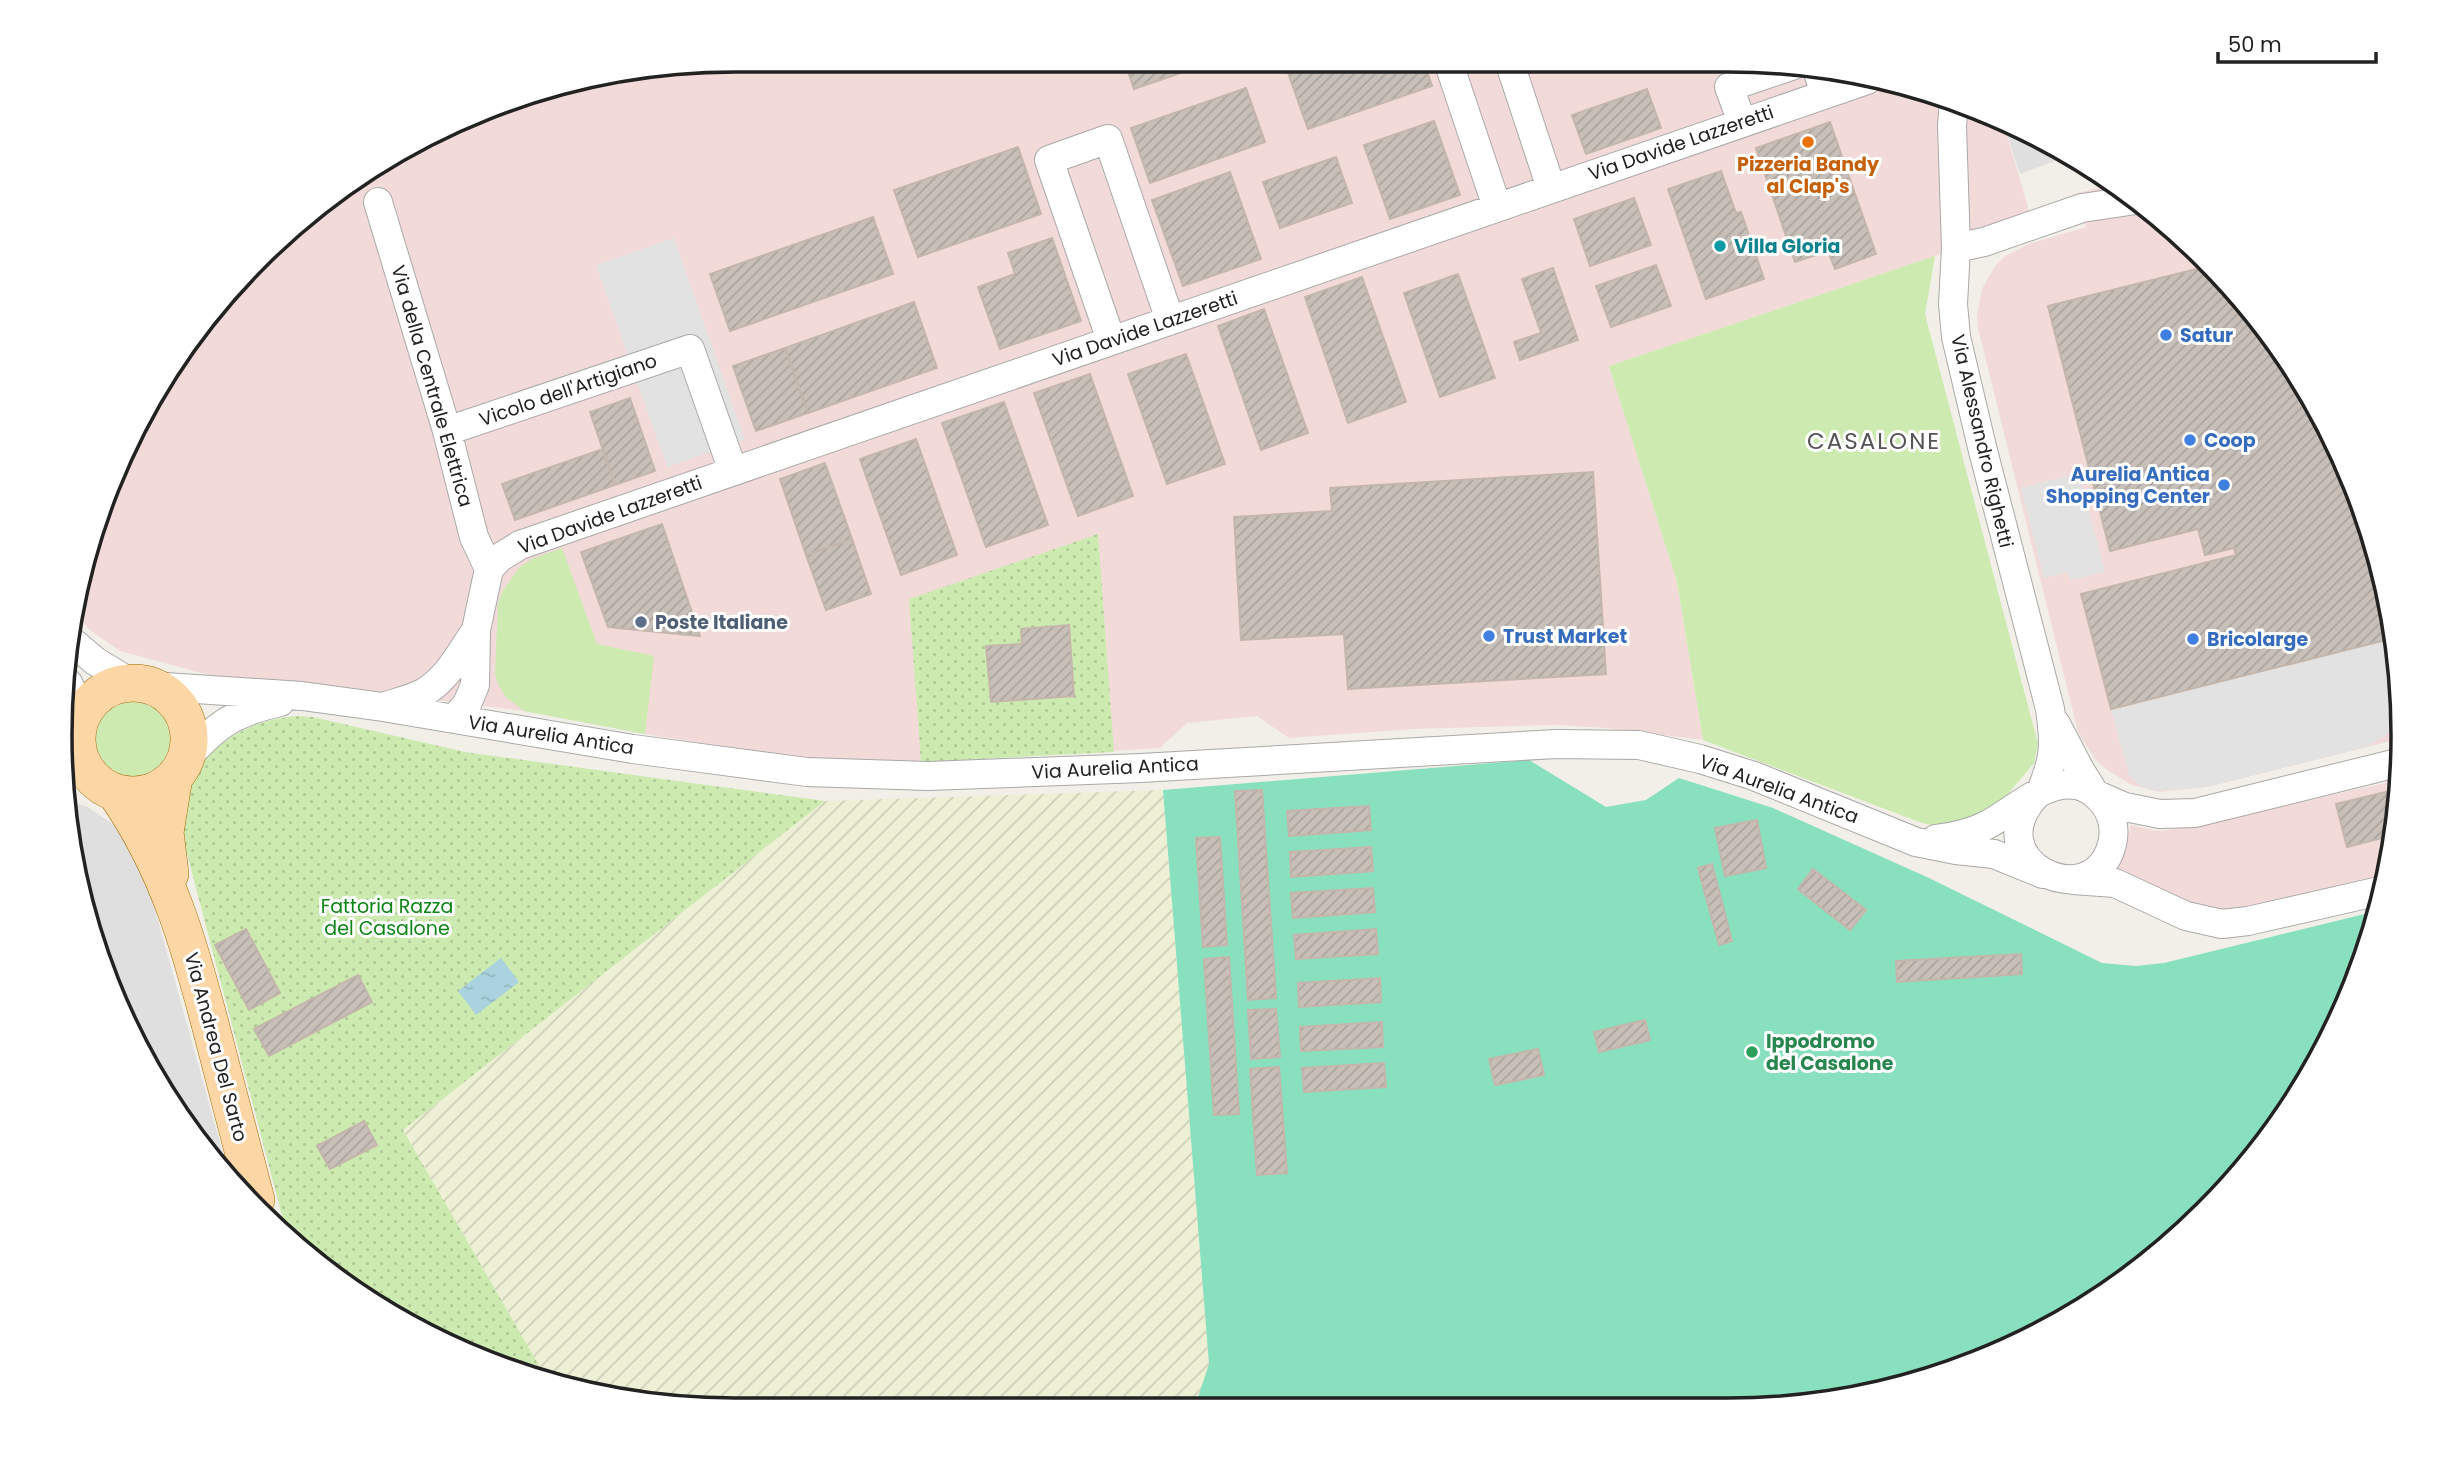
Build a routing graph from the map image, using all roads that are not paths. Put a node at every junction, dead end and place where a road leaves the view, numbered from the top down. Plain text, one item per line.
1 (1452, 72) edge
2 (1513, 72) edge
3 (1770, 73) edge
4 (1840, 81) edge
5 (1821, 82) edge
6 (1953, 113) edge
7 (1741, 122) junction
8 (1552, 188) junction
9 (378, 202) dead end
10 (2123, 203) edge
11 (1497, 207) junction
12 (1956, 248) junction
13 (1170, 320) junction
14 (1111, 340) junction
15 (447, 431) junction
16 (733, 471) junction
17 (489, 569) junction
18 (476, 630) junction
19 (77, 646) edge
20 (450, 668) junction
21 (140, 684) junction
22 (475, 685) junction
23 (302, 696) junction
24 (383, 707) junction
25 (2050, 709) junction
26 (73, 712) edge
27 (454, 719) junction
28 (498, 726) junction
29 (2390, 765) edge
30 (179, 769) junction
31 (94, 788) edge
32 (2039, 793) junction
33 (2095, 793) junction
34 (1916, 842) junction
35 (2043, 874) junction
36 (2073, 880) junction
37 (2372, 893) edge
38 (172, 896) junction
39 (254, 1191) edge

1 - 11 street
2 - 8 street
3 - 7 street
4 - 5 street, Via Davide Lazzeretti
5 - 7 street, Via Davide Lazzeretti
6 - 12 street, Via Alessandro Righetti
7 - 8 street, Via Davide Lazzeretti
8 - 11 street, Via Davide Lazzeretti
9 - 15 street, Via della Centrale Elettrica
10 - 12 street
11 - 13 street, Via Davide Lazzeretti
12 - 25 street, Via Alessandro Righetti
13 - 14 street, Via Davide Lazzeretti
13 - 14 street
14 - 16 street, Via Davide Lazzeretti
15 - 16 street, Vicolo dell'Artigiano
15 - 17 street, Via della Centrale Elettrica
16 - 17 street, Via Davide Lazzeretti
17 - 18 street
18 - 20 street
18 - 22 street
19 - 21 street
20 - 24 street
20 - 27 street
21 - 23 street, Via Aurelia Antica
21 - 26 main road, Via Aurelia Antica
21 - 30 main road
22 - 27 street
22 - 28 street
23 - 24 street, Via Aurelia Antica
23 - 30 street, Via Aurelia Antica
24 - 27 street, Via Aurelia Antica
25 - 32 street
25 - 33 street
26 - 31 main road, Via Aurelia Antica
27 - 28 street, Via Aurelia Antica
28 - 34 street, Via Aurelia Antica
29 - 33 street
30 - 31 main road, Via Aurelia Antica
30 - 38 main road, Via Andrea Del Sarto
31 - 38 main road, Via Andrea Del Sarto
32 - 33 street
32 - 34 street
32 - 35 street
33 - 36 street
34 - 35 street, Via Aurelia Antica
35 - 36 street, Via Aurelia Antica
36 - 37 street, Via Aurelia Antica
38 - 39 main road, Via Andrea Del Sarto

